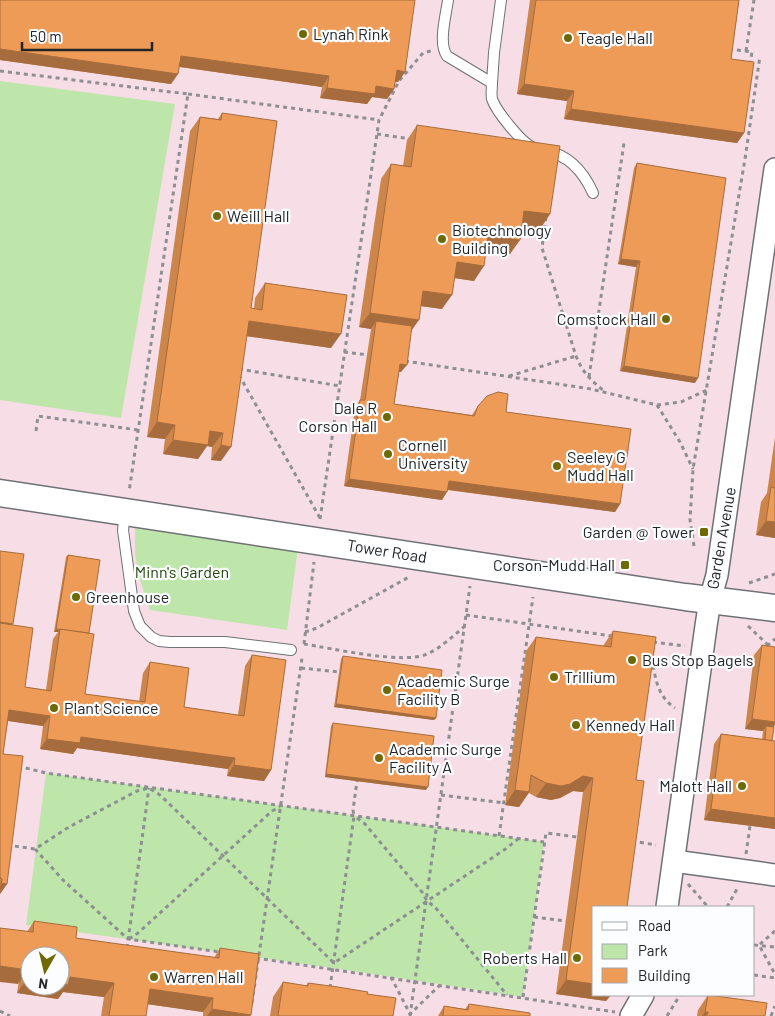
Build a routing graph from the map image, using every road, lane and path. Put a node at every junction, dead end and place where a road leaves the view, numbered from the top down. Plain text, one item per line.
1 (448, 0) edge
2 (501, 0) edge
3 (754, 0) edge
4 (727, 48) edge
5 (746, 51) junction
6 (423, 53) dead end
7 (760, 56) dead end
8 (0, 71) edge
9 (757, 74) junction
10 (492, 83) junction
11 (188, 94) junction
12 (379, 120) junction
13 (377, 134) junction
14 (414, 139) edge
15 (624, 142) dead end
16 (775, 169) edge
17 (593, 193) dead end
18 (547, 209) edge
19 (344, 352) junction
20 (376, 356) edge
21 (576, 356) junction
22 (403, 361) edge
23 (508, 377) junction
24 (588, 377) junction
25 (340, 386) junction
26 (707, 390) junction
27 (606, 392) junction
28 (657, 405) junction
29 (138, 430) junction
30 (36, 431) dead end
31 (693, 469) junction
32 (0, 493) edge
33 (125, 512) junction
34 (694, 546) dead end
35 (314, 562) dead end
36 (775, 574) edge
37 (409, 577) dead end
38 (470, 586) dead end
39 (741, 586) dead end
40 (533, 597) dead end
41 (710, 600) junction
42 (775, 608) edge
43 (466, 615) junction
44 (529, 624) junction
45 (745, 624) dead end
46 (465, 626) junction
47 (305, 632) junction
48 (614, 636) edge
49 (775, 639) edge
50 (304, 644) junction
51 (768, 645) junction
52 (685, 646) dead end
53 (651, 648) edge
54 (291, 650) dead end
55 (767, 651) edge
56 (651, 655) edge
57 (301, 668) junction
58 (339, 672) edge
59 (675, 708) dead end
60 (9, 764) edge
61 (357, 781) edge
62 (149, 788) junction
63 (441, 795) junction
64 (504, 804) junction
65 (281, 806) junction
66 (354, 816) junction
67 (750, 826) edge
68 (437, 828) junction
69 (499, 836) junction
70 (577, 837) dead end
71 (519, 838) junction
72 (628, 840) edge
73 (544, 842) junction
74 (7, 845) edge
75 (656, 845) dead end
76 (36, 849) junction
77 (747, 851) dead end
78 (222, 855) junction
79 (678, 870) junction
80 (775, 875) edge
81 (738, 886) dead end
82 (268, 898) junction
83 (427, 901) junction
84 (667, 906) edge
85 (707, 906) edge
86 (728, 906) edge
87 (534, 917) junction
88 (566, 921) dead end
89 (775, 931) edge
90 (128, 939) junction
91 (755, 944) edge
92 (760, 945) junction
93 (775, 947) edge
94 (222, 953) edge
95 (126, 954) edge
96 (250, 957) edge
97 (260, 958) junction
98 (334, 963) junction
99 (333, 968) junction
100 (775, 974) edge
101 (755, 975) edge
102 (391, 977) junction
103 (775, 978) edge
104 (415, 981) junction
105 (440, 985) junction
106 (329, 993) edge
107 (507, 995) junction
108 (679, 996) edge
109 (523, 998) junction
110 (775, 1006) edge
111 (252, 1007) edge
112 (636, 1008) edge
113 (0, 1011) edge
114 (410, 1015) edge
115 (10, 1016) edge
116 (667, 1016) edge
117 (771, 1016) edge

1 - 10 lane
2 - 10 lane
3 - 5 path
4 - 5 path
5 - 9 path
6 - 12 path
7 - 9 path
8 - 11 path
9 - 26 path
10 - 17 lane
11 - 12 path
11 - 29 path
12 - 13 path
13 - 14 path
13 - 19 path
15 - 24 path
16 - 41 street, Garden Avenue
18 - 21 path
19 - 20 path
19 - 25 path
21 - 23 path
21 - 24 path
22 - 23 path
23 - 27 path
24 - 27 path
25 - 25 path
26 - 28 path
26 - 31 path
27 - 28 path
28 - 31 path
29 - 30 path
29 - 33 path
31 - 34 path
32 - 33 street, Tower Road
33 - 41 street, Tower Road
33 - 54 lane
35 - 47 path
36 - 39 path
37 - 47 path
38 - 43 path
40 - 44 path
41 - 42 street, Tower Road
41 - 79 street, Garden Avenue
43 - 44 path
43 - 46 path
44 - 48 path
44 - 64 path
45 - 51 path
46 - 50 path
46 - 63 path
47 - 50 path
49 - 51 path
50 - 57 path
51 - 55 path
52 - 53 path
56 - 59 path
57 - 58 path
57 - 65 path
60 - 62 path
61 - 66 path
62 - 65 path
62 - 76 path
62 - 78 path
62 - 90 path
63 - 64 path
63 - 68 path
64 - 69 path
65 - 66 path
65 - 78 path
65 - 82 path
66 - 68 path
66 - 83 path
66 - 98 path
67 - 77 path
68 - 69 path
68 - 83 path
69 - 71 path
70 - 73 path
71 - 73 path
71 - 83 path
72 - 75 path
73 - 87 path
74 - 76 path
76 - 90 path
78 - 82 path
78 - 90 path
79 - 80 street
79 - 84 street, Garden Avenue
79 - 85 path
81 - 86 path
82 - 97 path
82 - 98 path
83 - 98 path
83 - 104 path
83 - 107 path
87 - 88 path
87 - 109 path
89 - 92 path
90 - 94 path
90 - 95 path
91 - 92 path
92 - 93 path
92 - 100 path
96 - 97 path
97 - 99 path
97 - 111 path
98 - 99 path
99 - 102 path
99 - 106 path
101 - 103 path
102 - 104 path
102 - 114 path
104 - 105 path
104 - 114 path
105 - 107 path
105 - 114 path
107 - 109 path
108 - 116 path
109 - 112 path
110 - 117 path
113 - 115 path

